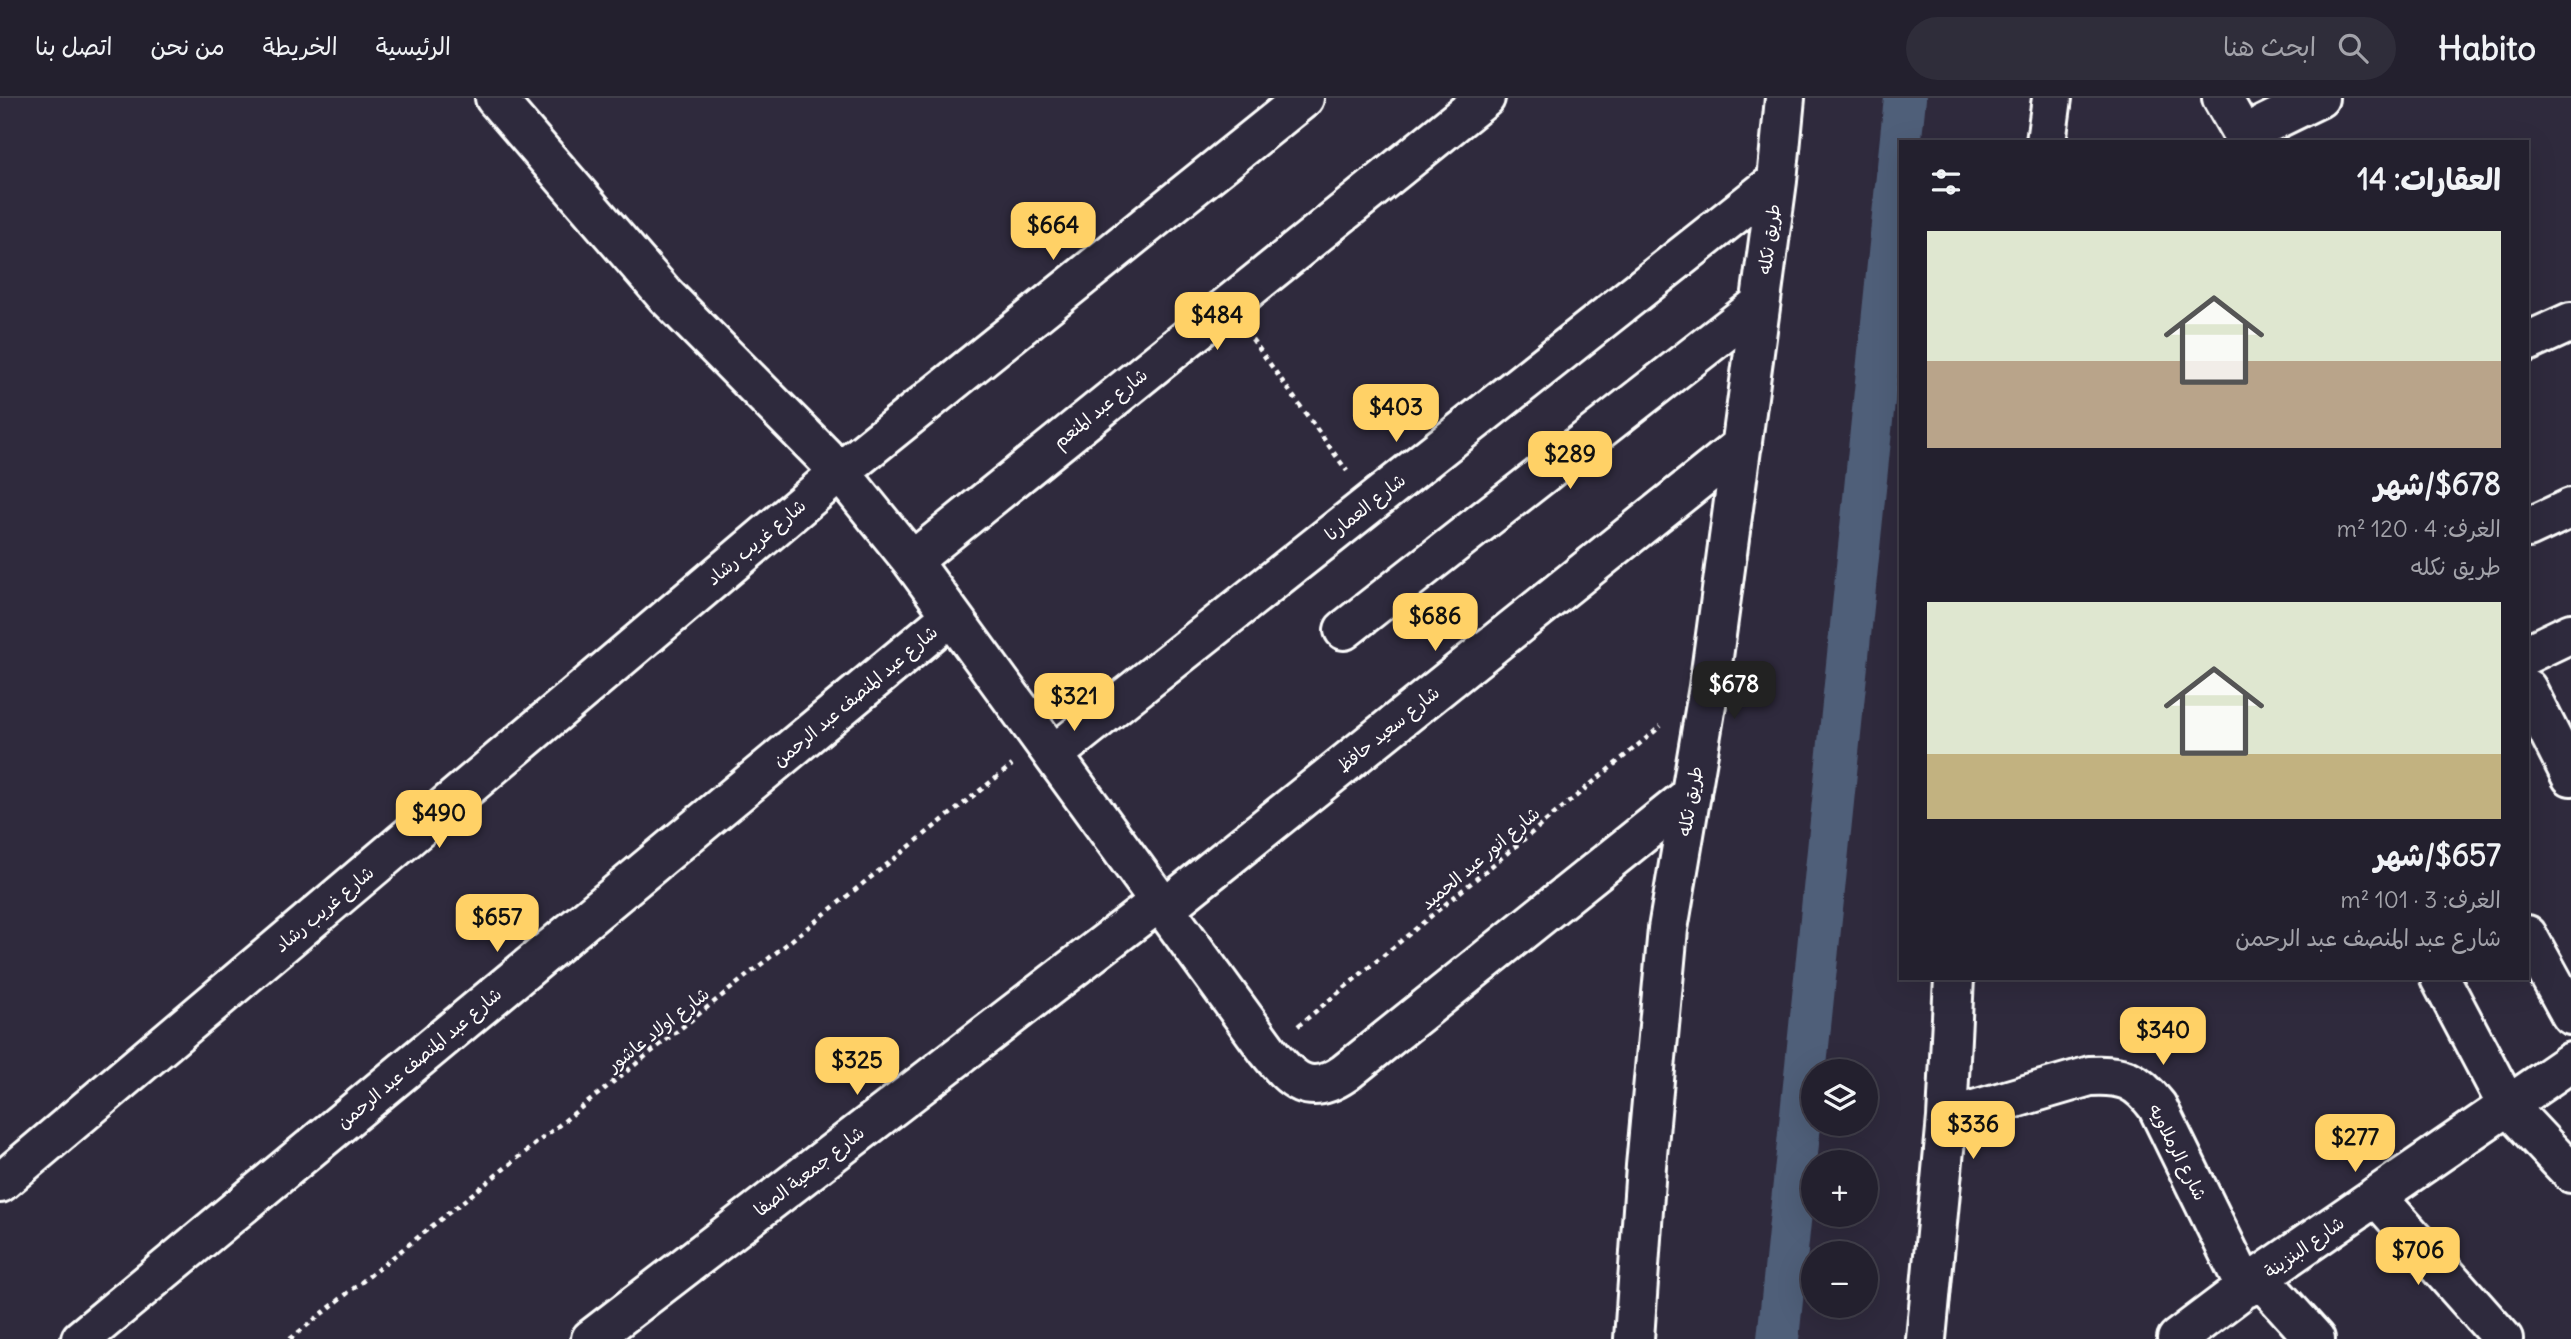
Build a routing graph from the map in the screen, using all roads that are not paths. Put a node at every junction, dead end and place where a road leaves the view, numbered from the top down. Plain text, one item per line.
1 (495, 98) edge
2 (1304, 98) edge
3 (1485, 98) edge
4 (1785, 98) edge
5 (2052, 98) edge
6 (2221, 98) edge
7 (2319, 98) edge
8 (2245, 138) edge
9 (2046, 140) edge
10 (1777, 181) junction
11 (1760, 304) junction
12 (2571, 322) edge
13 (2529, 341) edge
14 (1742, 445) junction
15 (840, 472) junction
16 (2571, 508) edge
17 (2529, 528) edge
18 (912, 561) junction
19 (951, 616) junction
20 (1344, 630) dead end
21 (2571, 633) edge
22 (2529, 653) edge
23 (2529, 693) edge
24 (1048, 748) junction
25 (2571, 776) edge
26 (1690, 794) junction
27 (1162, 905) junction
28 (2529, 939) edge
29 (1954, 980) edge
30 (2441, 980) edge
31 (2571, 1015) edge
32 (2571, 1062) edge
33 (2507, 1105) junction
34 (1947, 1118) junction
35 (2571, 1173) edge
36 (0, 1183) edge
37 (2376, 1196) junction
38 (2252, 1283) junction
39 (2196, 1334) edge
40 (80, 1339) edge
41 (590, 1339) edge
42 (1634, 1339) edge
43 (1926, 1339) edge
44 (2315, 1339) edge
45 (2503, 1339) edge

1 - 15 street
2 - 15 street, شارع غريب رشاد
3 - 18 street, شارع عبد المنعم
4 - 10 street, طريق نكله
5 - 9 street
6 - 8 street
7 - 8 street
10 - 11 street, طريق نكله
10 - 24 street, شارع العمارنا
11 - 14 street, طريق نكله
11 - 20 street
12 - 13 street
14 - 26 street, طريق نكله
14 - 27 street, شارع سعيد حافظ
15 - 18 street
15 - 36 street, شارع غريب رشاد
16 - 17 street
18 - 19 street
19 - 24 street
19 - 40 street, شارع عبد المنصف عبد الرحمن
21 - 22 street
23 - 25 street
24 - 27 street
26 - 27 street
26 - 42 street, طريق نكله
27 - 41 street, شارع جمعية الصفا
28 - 31 street
29 - 34 street
30 - 33 street
32 - 33 street, شارع البنزينة
33 - 35 street
33 - 37 street, شارع البنزينة
34 - 38 street, شارع الرملاويه
34 - 43 street
37 - 38 street, شارع البنزينة
37 - 45 street
38 - 39 street, شارع البنزينة
38 - 44 street, شارع الرملاويه

